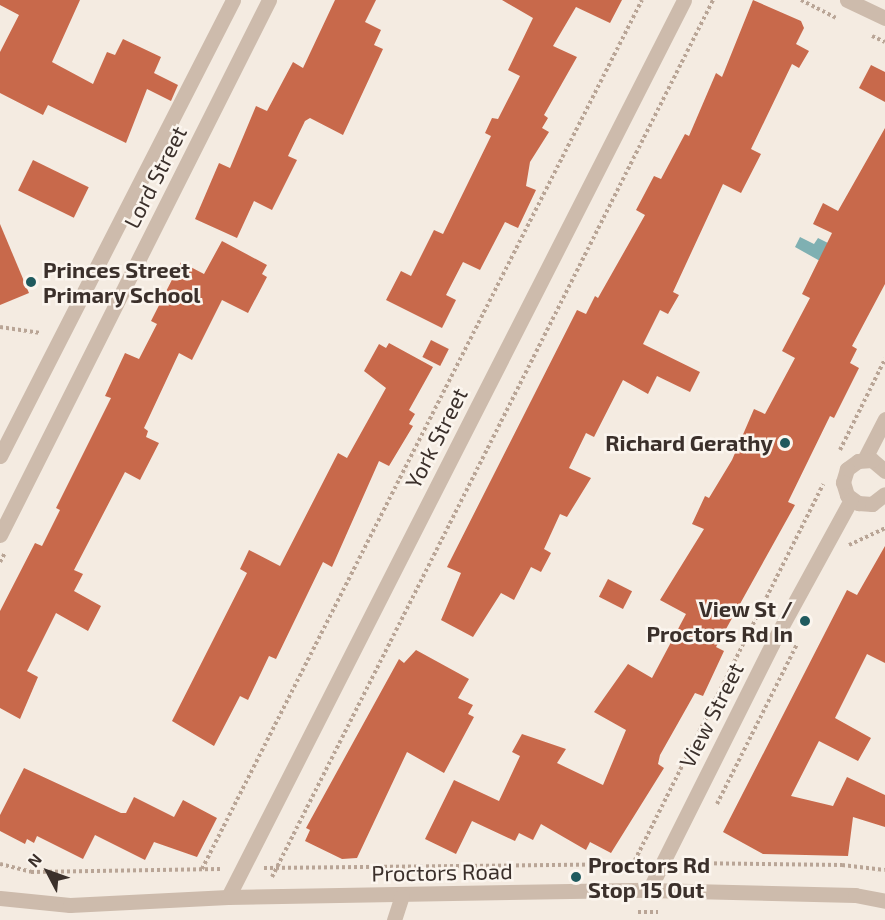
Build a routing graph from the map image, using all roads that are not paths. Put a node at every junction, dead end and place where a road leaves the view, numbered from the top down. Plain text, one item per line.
1 (233, 0) edge
2 (269, 0) edge
3 (684, 0) edge
4 (848, 0) edge
5 (885, 18) edge
6 (885, 419) edge
7 (0, 456) edge
8 (864, 460) junction
9 (885, 471) edge
10 (885, 494) edge
11 (851, 500) junction
12 (0, 535) edge
13 (649, 890) junction
14 (402, 896) junction
15 (228, 897) junction
16 (0, 898) edge
17 (885, 901) edge
18 (394, 920) edge

1 - 7 street, Lord Street
2 - 12 street, Lord Street
3 - 15 street, York Street
4 - 5 street
6 - 8 street
8 - 9 street
8 - 11 street
10 - 11 street
11 - 13 street, View Street
13 - 14 street, Proctors Road
13 - 17 street, Proctors Road
14 - 15 street, Proctors Road
14 - 18 street
15 - 16 street, Proctors Road

